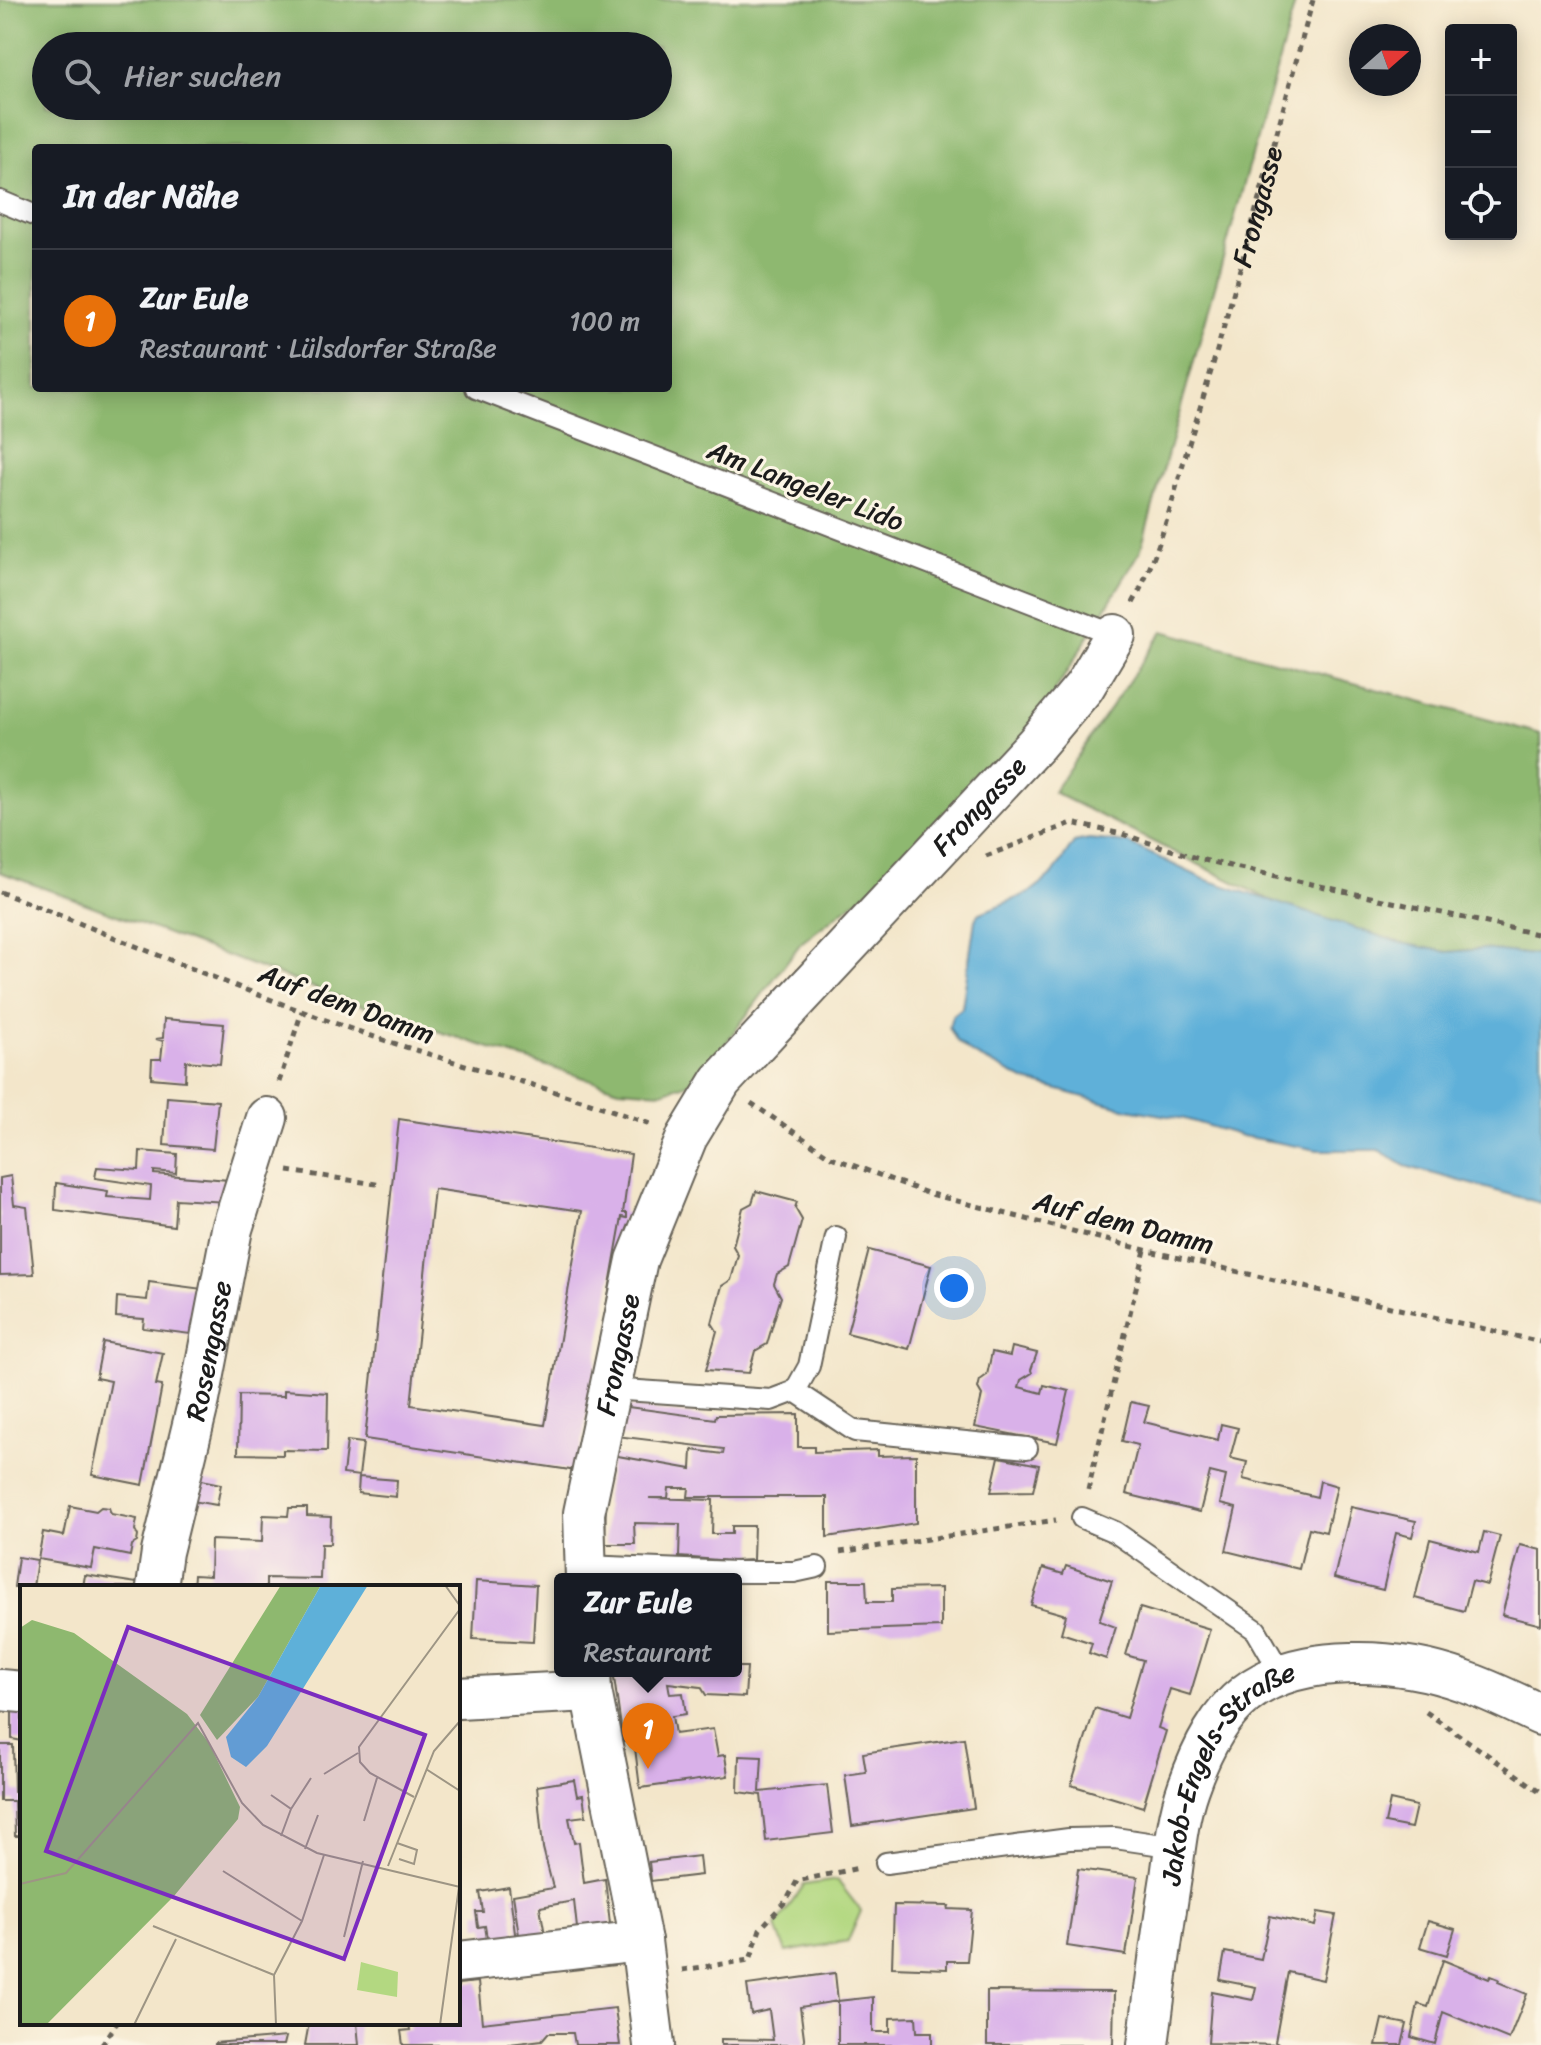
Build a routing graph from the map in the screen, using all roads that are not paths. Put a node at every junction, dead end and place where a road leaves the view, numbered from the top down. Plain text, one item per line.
1 (0, 201) edge
2 (32, 214) edge
3 (486, 392) edge
4 (1115, 635) joint
5 (267, 1118) road end
6 (836, 1237) dead end
7 (610, 1389) junction
8 (795, 1391) junction
9 (1027, 1448) dead end
10 (1082, 1518) road end
11 (817, 1567) road end
12 (586, 1572) edge
13 (157, 1585) edge
14 (1281, 1673) junction
15 (590, 1681) edge
16 (0, 1690) edge
17 (20, 1692) edge
18 (460, 1698) edge
19 (1541, 1715) edge
20 (1175, 1847) junction
21 (886, 1863) road end
22 (643, 1958) junction
23 (460, 1962) edge
24 (654, 2045) edge
25 (1148, 2045) edge

1 - 2 lane
3 - 4 lane, Am Langeler Lido
4 - 7 street, Frongasse
5 - 13 street, Rosengasse
6 - 8 lane
7 - 8 lane
7 - 12 street, Frongasse
8 - 9 lane
10 - 14 lane
11 - 12 lane, Frongasse
14 - 19 street, Jakob-Engels-Straße
14 - 20 street, Jakob-Engels-Straße
15 - 18 street
15 - 22 street
16 - 17 street
20 - 21 lane
20 - 25 street, Jakob-Engels-Straße
22 - 23 street
22 - 24 street

